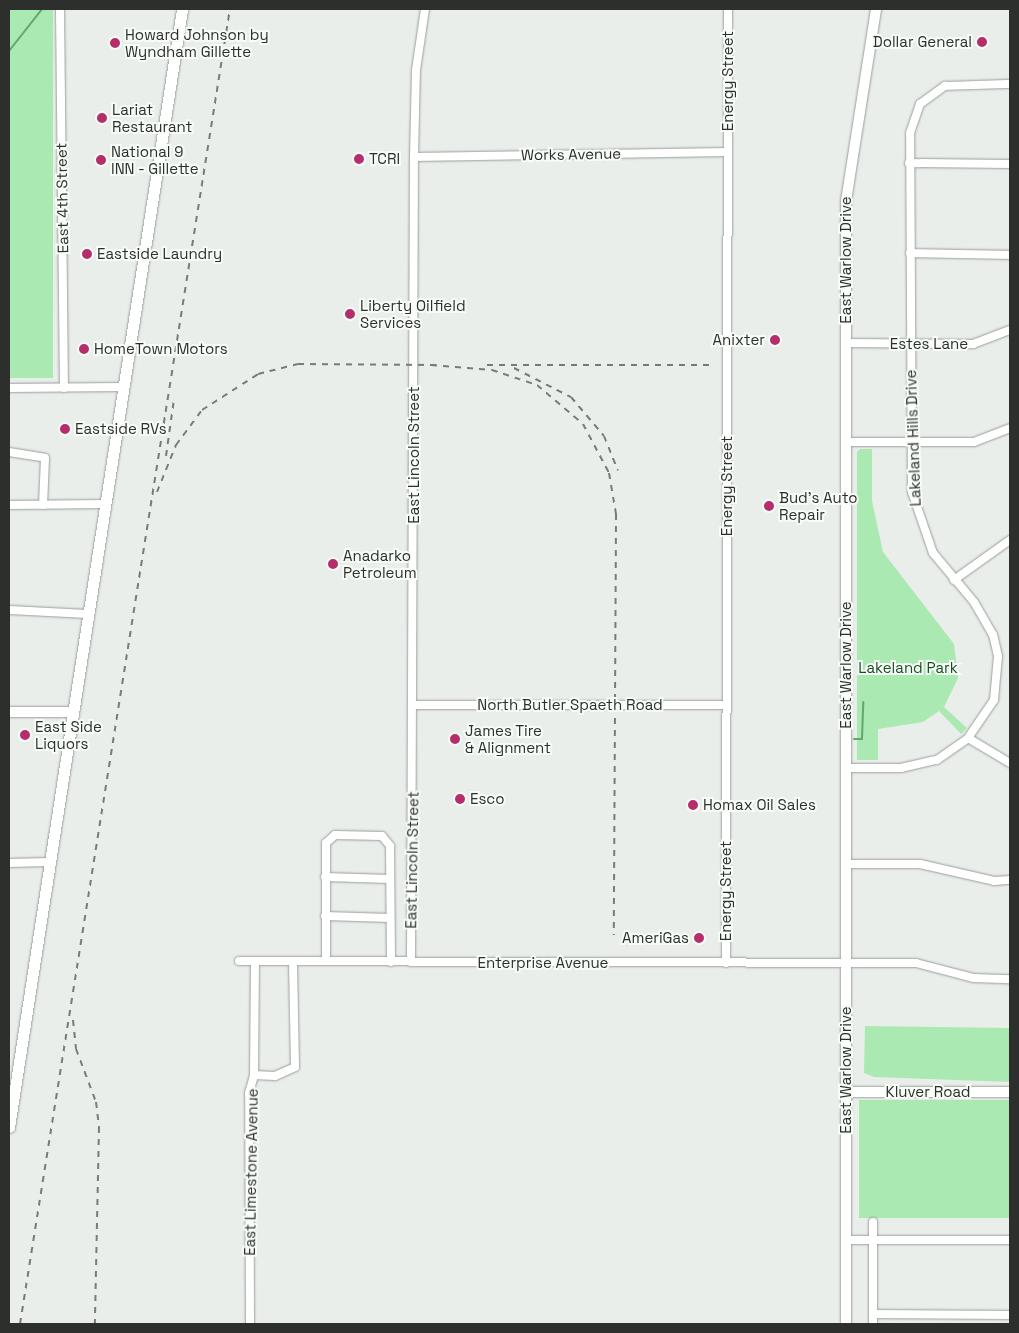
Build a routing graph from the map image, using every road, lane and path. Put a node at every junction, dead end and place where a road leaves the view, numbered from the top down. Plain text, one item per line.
1 (60, 9) edge
2 (182, 9) edge
3 (425, 9) edge
4 (728, 9) edge
5 (876, 9) edge
6 (882, 9) edge
7 (874, 38) junction
8 (1010, 84) edge
9 (728, 152) junction
10 (414, 156) junction
11 (909, 163) junction
12 (1010, 164) edge
13 (910, 253) junction
14 (1010, 255) edge
15 (1010, 330) edge
16 (846, 343) junction
17 (910, 344) junction
18 (123, 387) junction
19 (9, 388) edge
20 (64, 388) junction
21 (1010, 428) edge
22 (845, 442) junction
23 (910, 442) junction
24 (9, 452) edge
25 (105, 504) junction
26 (9, 505) edge
27 (43, 505) junction
28 (1010, 540) edge
29 (954, 580) junction
30 (9, 610) edge
31 (88, 614) junction
32 (414, 705) junction
33 (726, 705) junction
34 (9, 712) edge
35 (73, 712) junction
36 (968, 738) junction
37 (1010, 764) edge
38 (846, 768) junction
39 (49, 862) junction
40 (9, 863) edge
41 (847, 864) junction
42 (325, 877) junction
43 (390, 879) junction
44 (1010, 880) edge
45 (325, 916) junction
46 (390, 918) junction
47 (239, 961) dead end
48 (255, 961) junction
49 (293, 961) junction
50 (326, 961) junction
51 (391, 962) junction
52 (411, 962) junction
53 (847, 962) junction
54 (726, 963) junction
55 (1010, 979) edge
56 (254, 1074) junction
57 (12, 1078) edge
58 (846, 1092) junction
59 (1010, 1092) edge
60 (9, 1127) edge
61 (873, 1222) dead end
62 (873, 1239) junction
63 (846, 1240) junction
64 (1010, 1240) edge
65 (873, 1314) junction
66 (1010, 1315) edge
67 (250, 1324) edge
68 (846, 1324) edge
69 (873, 1324) edge

1 - 20 street, East 4th Street
2 - 18 main road
3 - 10 street, East Lincoln Street
4 - 9 street, Energy Street
5 - 7 street, East Warlow Drive
6 - 7 street
7 - 16 street, East Warlow Drive
8 - 11 street, Lakeland Hills Drive
9 - 10 street, Works Avenue
9 - 33 street, Energy Street
10 - 32 street, East Lincoln Street
11 - 12 street
11 - 13 street, Lakeland Hills Drive
13 - 14 street
13 - 17 street, Lakeland Hills Drive
15 - 17 street, Estes Lane
16 - 17 street, Estes Lane
16 - 22 street, East Warlow Drive
17 - 23 street, Lakeland Hills Drive
18 - 20 street
18 - 25 main road
19 - 20 street
21 - 23 street
22 - 23 street
22 - 38 street, East Warlow Drive
23 - 29 street, Lakeland Hills Drive
24 - 27 street
25 - 27 street
25 - 31 main road
26 - 27 street
28 - 29 street
29 - 36 street, Lakeland Hills Drive
30 - 31 street
31 - 35 main road
32 - 33 street, North Butler Spaeth Road
32 - 52 street, East Lincoln Street
33 - 54 street, Energy Street
34 - 35 street
35 - 39 main road
36 - 37 street
36 - 38 street, Lakeland Hills Drive
38 - 41 street, East Warlow Drive
39 - 40 street
39 - 57 main road
41 - 44 street
41 - 53 street, East Warlow Drive
42 - 43 street
42 - 43 street
42 - 45 street
43 - 46 street
45 - 46 street
45 - 50 street
46 - 51 street
47 - 48 street, Enterprise Avenue
48 - 49 street, Enterprise Avenue
48 - 56 street, East Limestone Avenue
49 - 50 street, Enterprise Avenue
49 - 56 street
50 - 51 street, Enterprise Avenue
51 - 52 street, Enterprise Avenue
52 - 54 street, Enterprise Avenue
53 - 54 street, Enterprise Avenue
53 - 55 street, Enterprise Avenue
53 - 58 street, East Warlow Drive
56 - 67 street, East Limestone Avenue
57 - 60 main road
58 - 59 street, Kluver Road
58 - 63 street, East Warlow Drive
61 - 62 street
62 - 63 street
62 - 64 street
62 - 65 street
63 - 68 street, East Warlow Drive
65 - 66 street
65 - 69 street

